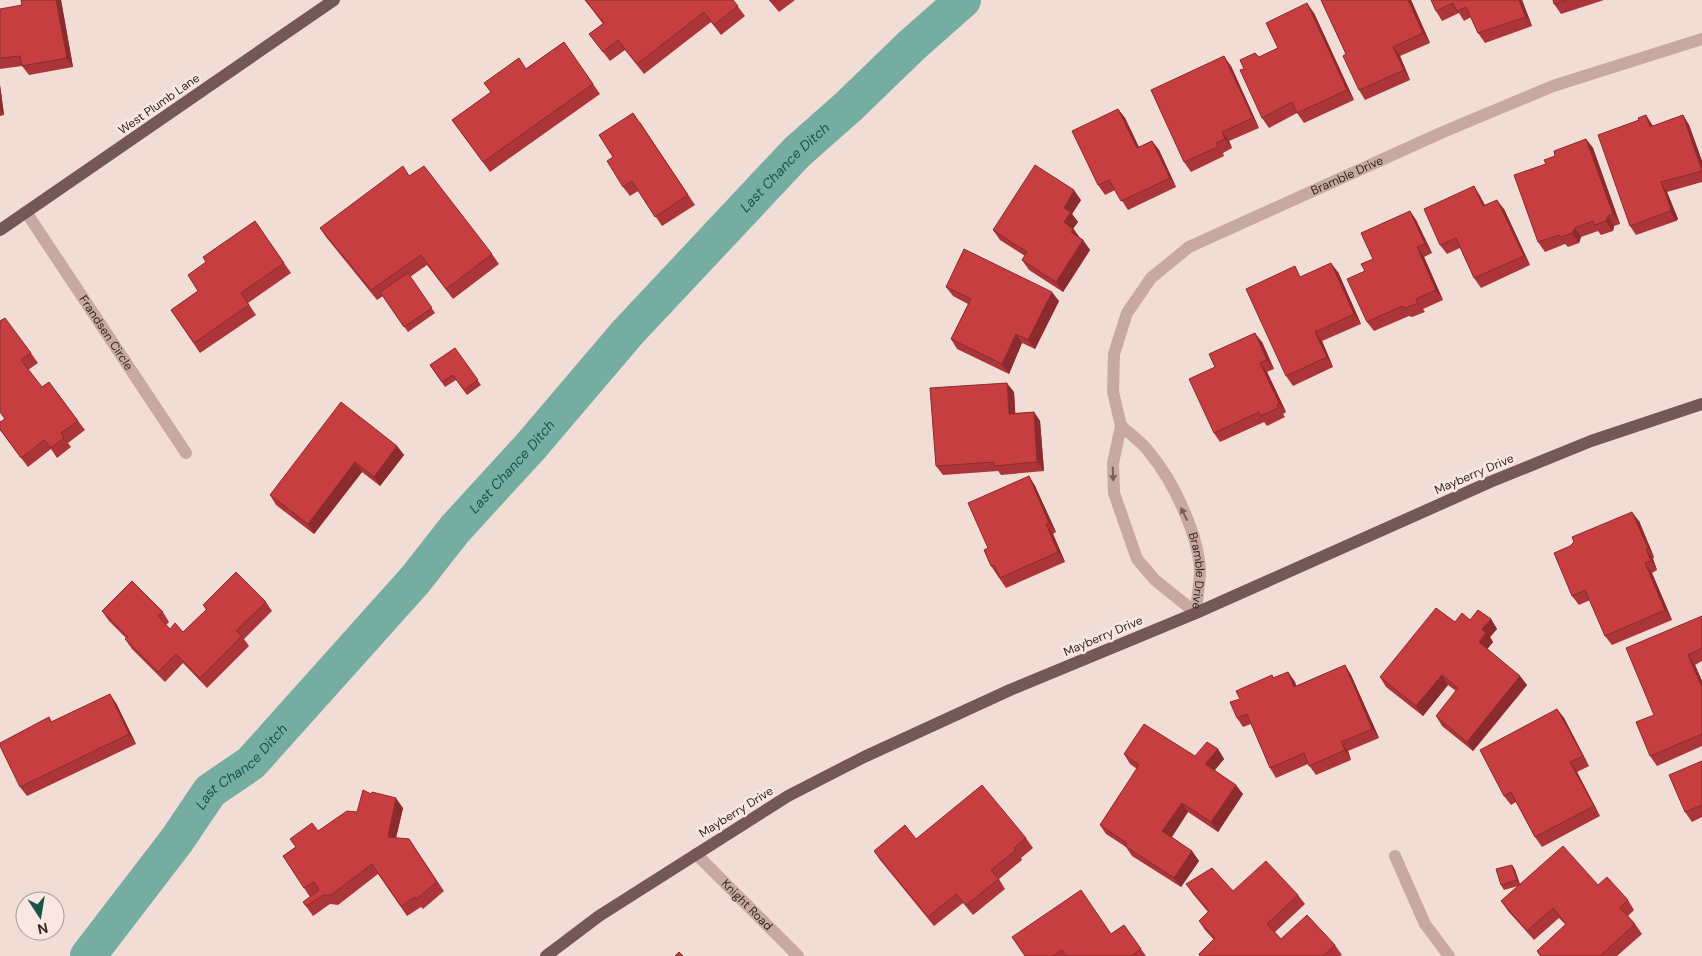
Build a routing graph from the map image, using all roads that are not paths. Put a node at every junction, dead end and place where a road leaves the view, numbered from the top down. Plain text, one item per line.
1 (334, 0) edge
2 (1702, 39) edge
3 (26, 212) junction
4 (0, 230) edge
5 (1702, 404) edge
6 (1121, 426) junction
7 (186, 453) dead end
8 (1196, 613) junction
9 (696, 854) junction
10 (1395, 856) dead end
11 (546, 956) edge
12 (798, 956) edge
13 (1449, 956) edge

1 - 3 main road, West Plumb Lane
2 - 6 street, Bramble Drive
3 - 4 main road, West Plumb Lane
3 - 7 street, Frandsen Circle
5 - 8 main road, Mayberry Drive
8 -> 6 street, Bramble Drive
6 -> 8 street, Bramble Drive
8 - 9 main road, Mayberry Drive
9 - 11 main road, Mayberry Drive
9 - 12 street, Knight Road
10 - 13 street

